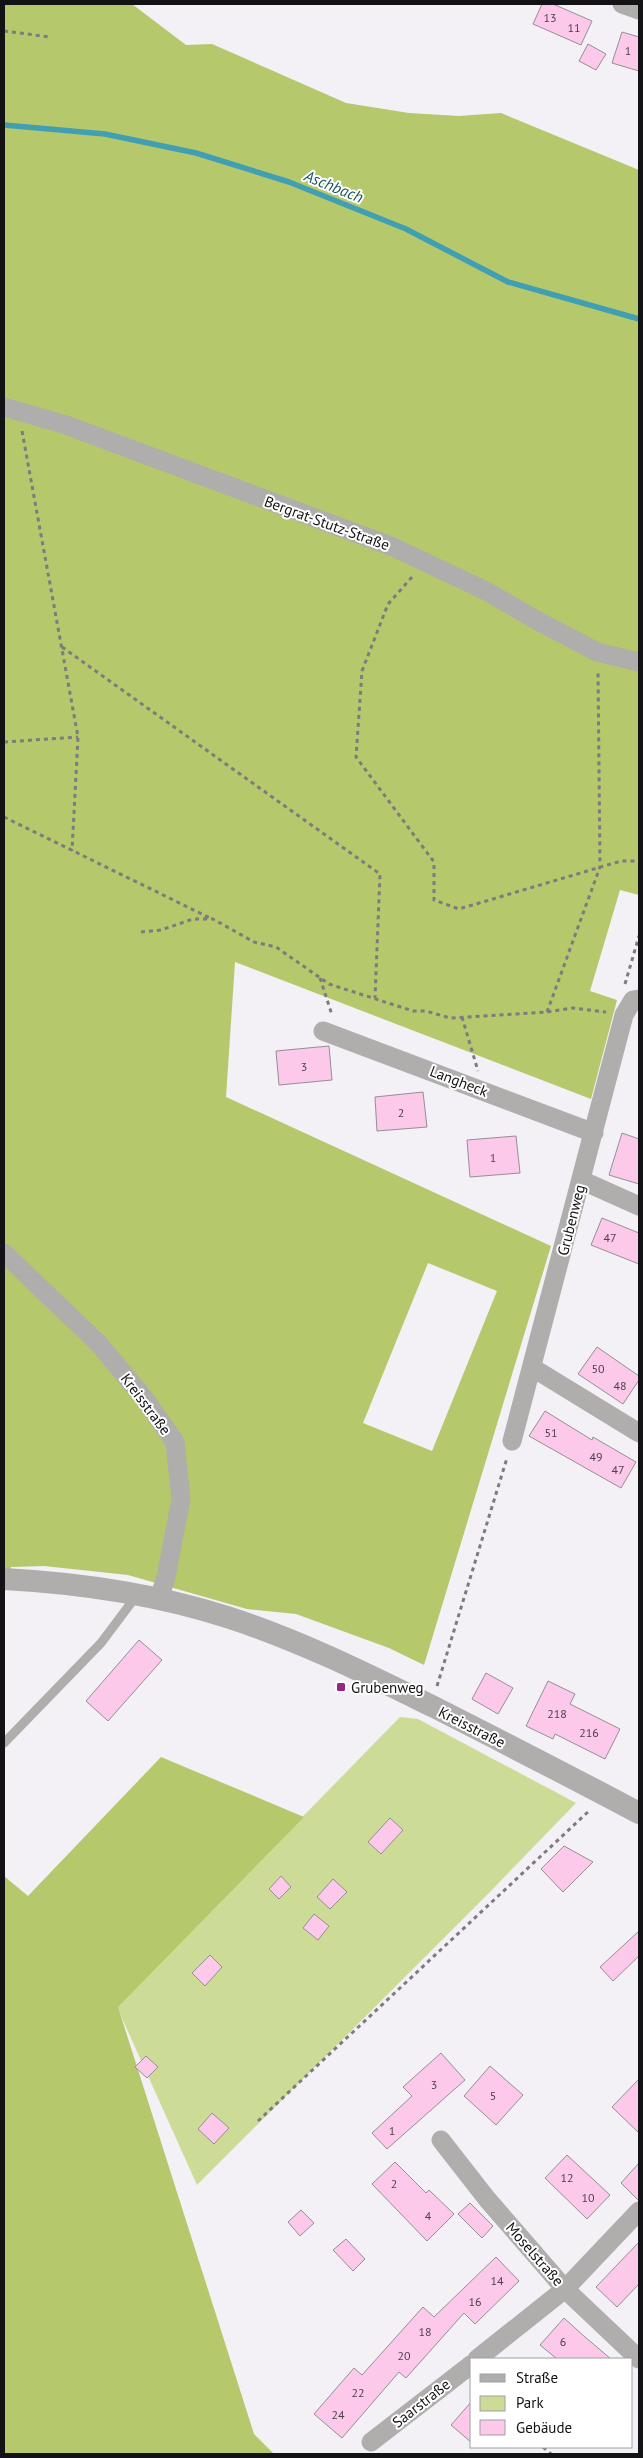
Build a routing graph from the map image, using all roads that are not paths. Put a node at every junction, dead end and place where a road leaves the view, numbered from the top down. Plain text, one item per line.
1 (622, 4) edge
2 (639, 10) edge
3 (11, 409) edge
4 (639, 662) edge
5 (632, 1005) edge
6 (332, 1034) road end
7 (594, 1134) junction
8 (581, 1180) junction
9 (639, 1206) edge
10 (4, 1253) edge
11 (533, 1368) junction
12 (639, 1433) edge
13 (512, 1442) road end
14 (4, 1580) edge
15 (137, 1595) junction
16 (159, 1599) junction
17 (4, 1744) edge
18 (639, 1813) edge
19 (441, 2140) dead end
20 (639, 2210) edge
21 (564, 2289) junction
22 (478, 2358) edge
23 (639, 2359) edge
24 (470, 2366) edge
25 (371, 2442) dead end

1 - 2 street
3 - 4 street, Bergrat-Stutz-Straße
5 - 7 street, Grubenweg
6 - 7 street, Langheck
7 - 8 street, Grubenweg
8 - 9 street
8 - 11 street, Grubenweg
10 - 16 street, Kreisstraße
11 - 12 street
11 - 13 street, Grubenweg
14 - 15 street, Kreisstraße
15 - 16 street, Kreisstraße
15 - 17 lane
16 - 18 street, Kreisstraße
19 - 21 street, Moselstraße
20 - 21 street
21 - 22 street
21 - 23 street, Moselstraße
24 - 25 street, Saarstraße

